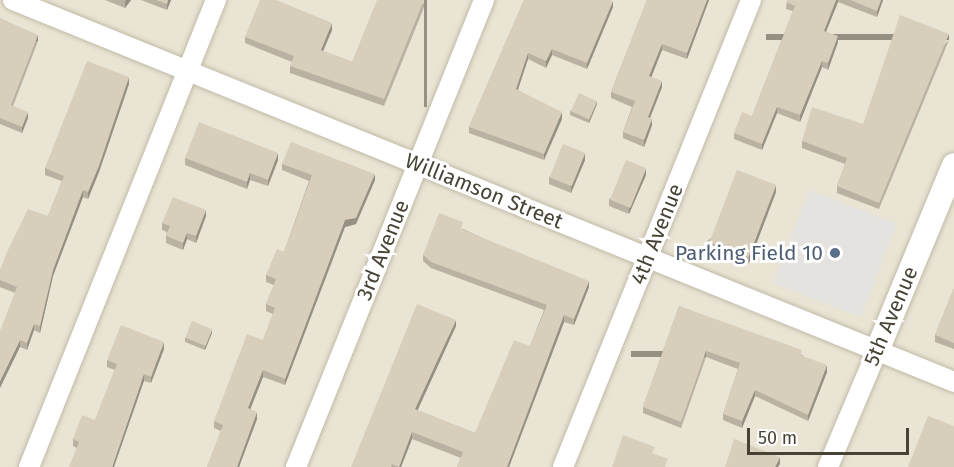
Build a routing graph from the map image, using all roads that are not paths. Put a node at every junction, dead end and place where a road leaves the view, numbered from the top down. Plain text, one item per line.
1 (14, 0) edge
2 (216, 0) edge
3 (484, 0) edge
4 (751, 0) edge
5 (187, 71) junction
6 (417, 164) junction
7 (954, 165) edge
8 (647, 258) junction
9 (877, 351) junction
10 (954, 382) edge
11 (29, 467) edge
12 (296, 467) edge
13 (563, 467) edge
14 (828, 467) edge

1 - 5 street, Williamson Street
2 - 5 street
3 - 6 street, 3rd Avenue
4 - 8 street, 4th Avenue
5 - 6 street, Williamson Street
5 - 11 street
6 - 8 street, Williamson Street
6 - 12 street, 3rd Avenue
7 - 9 street, 5th Avenue
8 - 9 street, Williamson Street
8 - 13 street, 4th Avenue
9 - 10 street, Williamson Street
9 - 14 street, 5th Avenue

